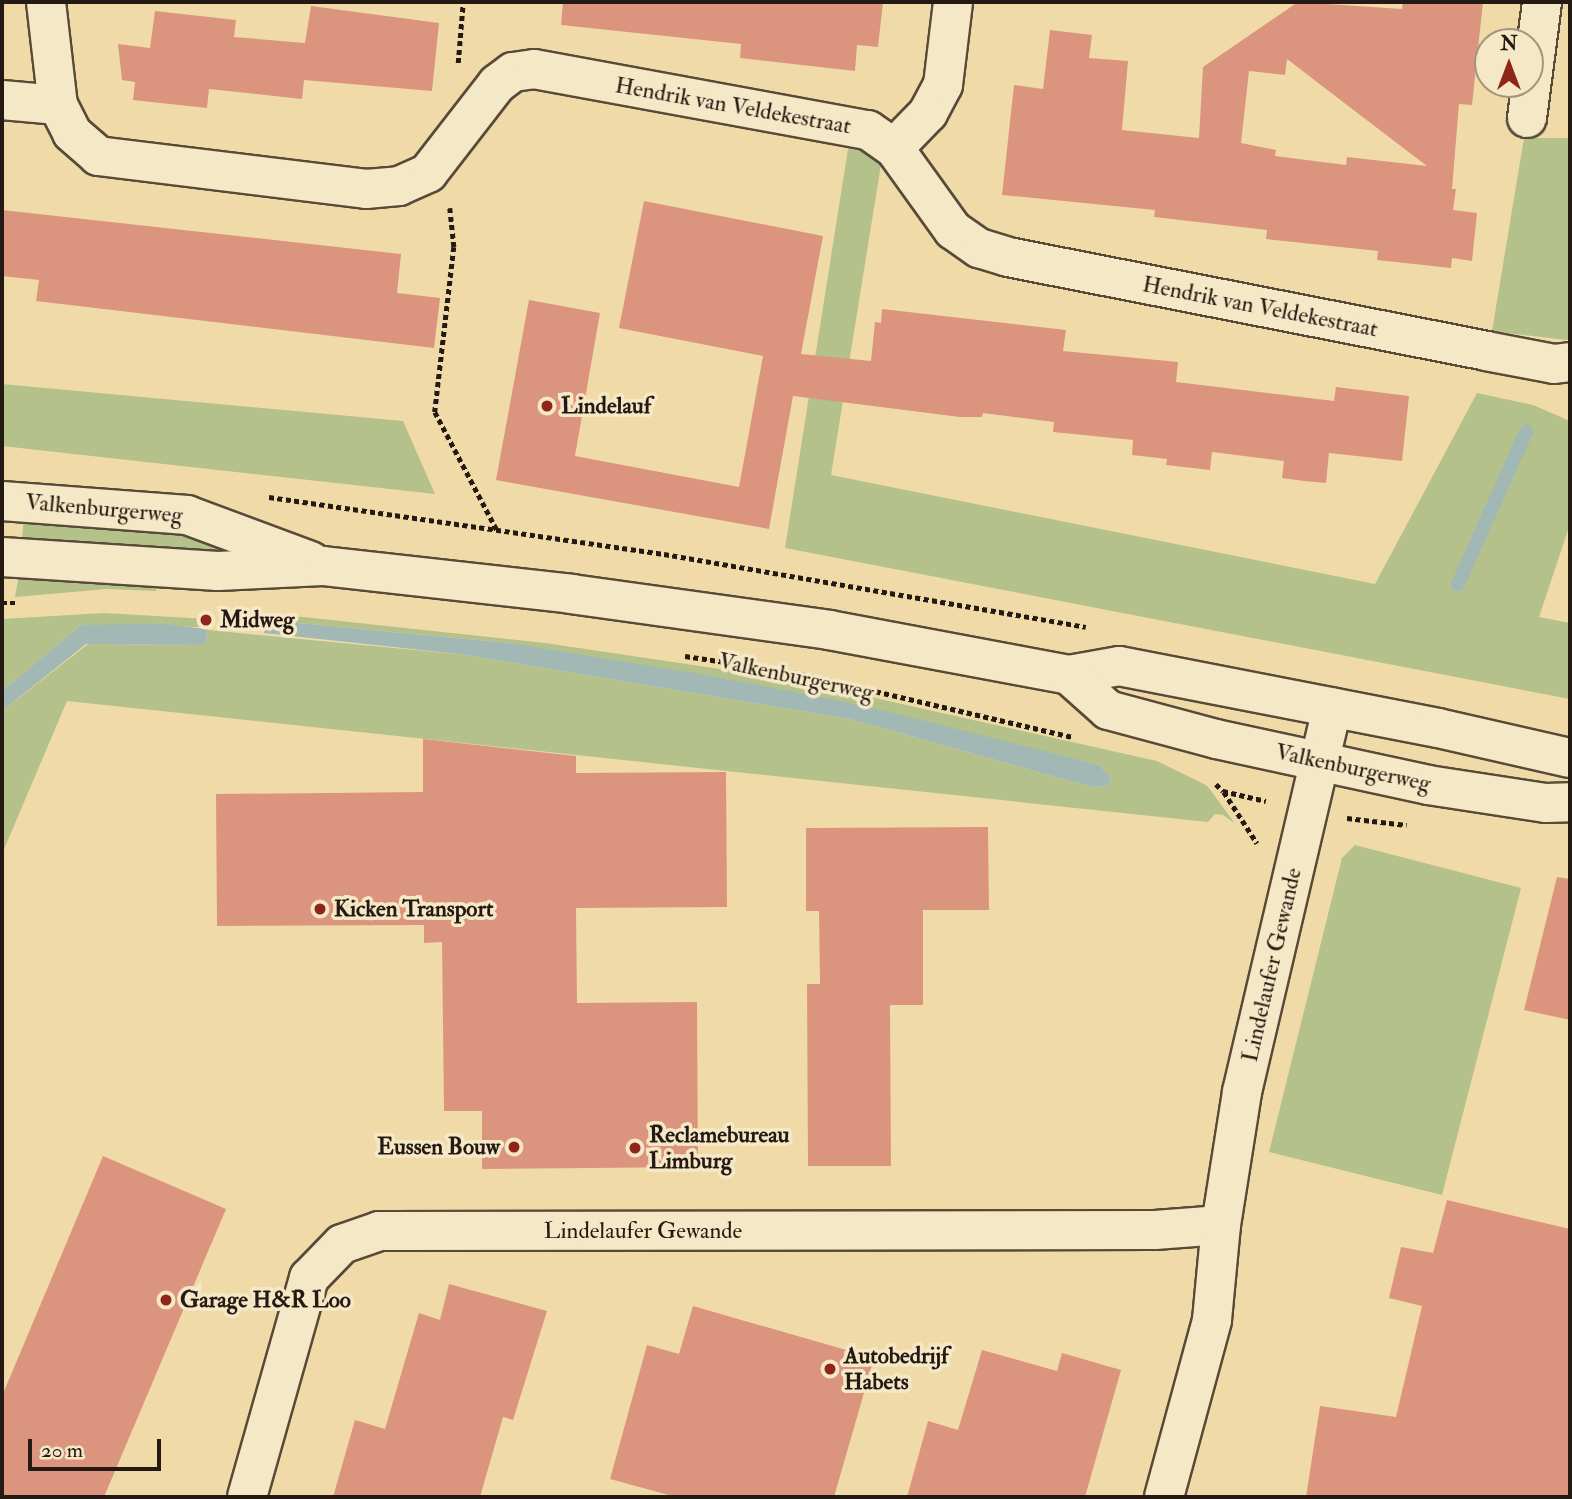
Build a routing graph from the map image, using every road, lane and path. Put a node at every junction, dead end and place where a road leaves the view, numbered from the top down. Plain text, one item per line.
1 (46, 2) edge
2 (953, 2) edge
3 (1542, 2) edge
4 (2, 100) edge
5 (58, 105) junction
6 (1527, 118) dead end
7 (894, 148) junction
8 (428, 173) junction
9 (1570, 362) edge
10 (2, 500) edge
11 (498, 532) dead end
12 (2, 557) edge
13 (323, 566) junction
14 (2, 603) edge
15 (28, 604) dead end
16 (670, 654) dead end
17 (1069, 675) junction
18 (1332, 707) junction
19 (1081, 738) dead end
20 (1570, 758) edge
21 (1320, 761) junction
22 (1205, 775) dead end
23 (1570, 802) edge
24 (1308, 811) junction
25 (1412, 822) dead end
26 (1221, 1225) junction
27 (247, 1497) edge
28 (1164, 1497) edge

1 - 5 street, Hendrik van Veldekestraat
2 - 7 street
3 - 6 street
4 - 5 street
5 - 8 street, Hendrik van Veldekestraat
7 - 8 street, Hendrik van Veldekestraat
7 - 9 street, Hendrik van Veldekestraat
8 - 11 path
10 - 13 street, Valkenburgerweg
12 - 13 street, Valkenburgerweg
13 - 17 street, Valkenburgerweg
14 - 15 path
16 - 19 path, Valkenburgerweg
17 - 18 street, Valkenburgerweg
17 - 21 street, Valkenburgerweg
18 - 20 street, Valkenburgerweg
18 - 21 street, Lindelaufer Gewande
21 - 23 street, Valkenburgerweg
21 - 24 street, Lindelaufer Gewande
22 - 24 path, Valkenburgerweg
24 - 25 path, Valkenburgerweg
24 - 26 street, Lindelaufer Gewande
26 - 27 street, Lindelaufer Gewande
26 - 28 street, Lindelaufer Gewande

